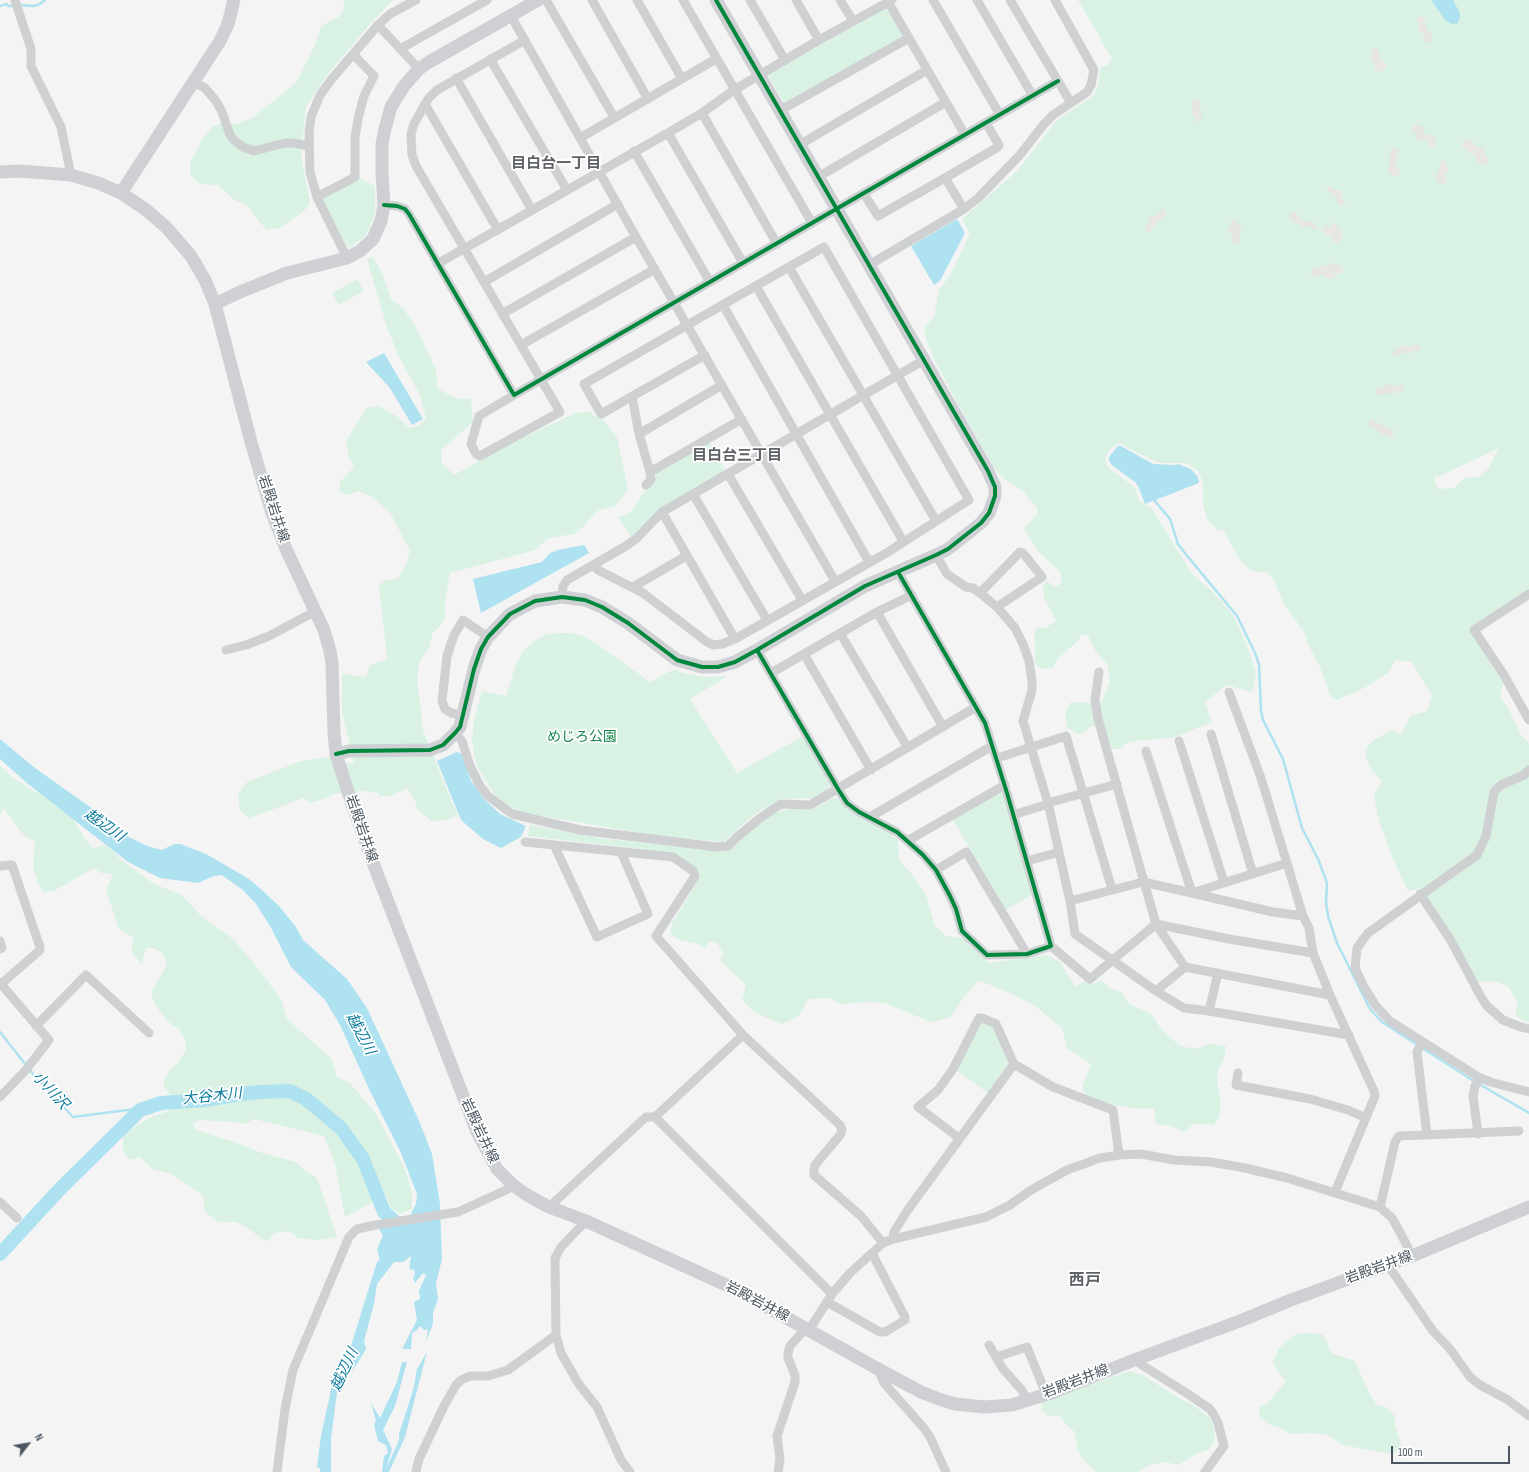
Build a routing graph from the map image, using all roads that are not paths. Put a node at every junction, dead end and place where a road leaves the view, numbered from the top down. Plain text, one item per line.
1 (15, 0) edge
2 (234, 0) edge
3 (416, 0) edge
4 (487, 0) edge
5 (546, 0) edge
6 (592, 0) edge
7 (637, 0) edge
8 (683, 0) edge
9 (716, 0) edge
10 (750, 0) edge
11 (796, 0) edge
12 (840, 0) edge
13 (933, 0) edge
14 (977, 0) edge
15 (1010, 0) edge
16 (1055, 0) edge
17 (889, 1) edge
18 (530, 2) edge
19 (511, 16) junction
20 (853, 21) junction
21 (378, 25) junction
22 (909, 38) junction
23 (525, 40) junction
24 (819, 40) junction
25 (400, 49) junction
26 (353, 54) junction
27 (490, 59) junction
28 (716, 59) junction
29 (785, 60) junction
30 (419, 69) junction
31 (927, 70) junction
32 (759, 75) junction
33 (456, 78) junction
34 (682, 79) junction
35 (194, 82) junction
36 (1058, 82) junction
37 (734, 90) junction
38 (1033, 96) junction
39 (648, 98) junction
40 (946, 102) junction
41 (1071, 103) junction
42 (425, 104) junction
43 (779, 111) junction
44 (702, 113) junction
45 (1000, 115) junction
46 (614, 118) junction
47 (986, 123) junction
48 (668, 133) junction
49 (965, 135) junction
50 (580, 138) junction
51 (799, 145) junction
52 (309, 146) junction
53 (634, 151) junction
54 (0, 172) edge
55 (600, 172) junction
56 (71, 175) junction
57 (818, 177) junction
58 (945, 178) junction
59 (567, 190) junction
60 (121, 193) junction
61 (864, 194) junction
62 (317, 197) junction
63 (618, 204) junction
64 (384, 205) junction
65 (964, 209) junction
66 (532, 210) junction
67 (837, 210) junction
68 (812, 223) junction
69 (498, 230) junction
70 (636, 238) junction
71 (777, 244) junction
72 (465, 249) junction
73 (347, 258) junction
74 (743, 263) junction
75 (437, 264) junction
76 (869, 265) junction
77 (790, 267) junction
78 (655, 270) junction
79 (484, 282) junction
80 (710, 282) junction
81 (756, 286) junction
82 (674, 302) junction
83 (215, 304) junction
84 (723, 305) junction
85 (502, 314) junction
86 (687, 324) junction
87 (521, 345) junction
88 (705, 355) junction
89 (924, 360) junction
90 (897, 376) junction
91 (541, 380) junction
92 (722, 385) junction
93 (514, 395) junction
94 (864, 395) junction
95 (632, 396) junction
96 (830, 414) junction
97 (742, 419) junction
98 (639, 434) junction
99 (797, 434) junction
100 (762, 453) junction
101 (650, 472) junction
102 (728, 474) junction
103 (646, 485) dead end
104 (693, 494) junction
105 (662, 512) junction
106 (936, 521) junction
107 (903, 541) junction
108 (936, 555) junction
109 (686, 556) junction
110 (869, 562) junction
111 (593, 564) junction
112 (898, 572) junction
113 (835, 581) junction
114 (633, 587) junction
115 (980, 593) junction
116 (1529, 594) edge
117 (912, 595) junction
118 (562, 597) junction
119 (802, 600) junction
120 (998, 607) junction
121 (316, 611) junction
122 (877, 612) junction
123 (767, 620) junction
124 (840, 633) junction
125 (488, 637) junction
126 (735, 639) junction
127 (226, 650) dead end
128 (757, 650) junction
129 (804, 654) junction
130 (1099, 672) dead end
131 (771, 673) junction
132 (1229, 692) dead end
133 (976, 708) junction
134 (462, 716) junction
135 (1529, 720) edge
136 (943, 727) junction
137 (455, 733) junction
138 (1211, 734) dead end
139 (1179, 741) dead end
140 (992, 746) junction
141 (908, 748) junction
142 (1031, 748) junction
143 (1146, 751) dead end
144 (336, 754) junction
145 (997, 758) junction
146 (871, 770) junction
147 (1529, 770) edge
148 (1117, 784) junction
149 (1004, 785) junction
150 (838, 789) junction
151 (1082, 794) junction
152 (1048, 804) junction
153 (1013, 815) junction
154 (870, 817) junction
155 (907, 841) junction
156 (525, 842) dead end
157 (554, 845) junction
158 (621, 852) junction
159 (1059, 852) junction
160 (1027, 861) junction
161 (1287, 863) junction
162 (0, 866) edge
163 (936, 870) junction
164 (1253, 874) junction
165 (1143, 882) junction
166 (1224, 882) junction
167 (1112, 889) junction
168 (1192, 893) junction
169 (1420, 894) junction
170 (1070, 901) junction
171 (1303, 916) junction
172 (1156, 924) junction
173 (0, 941) edge
174 (1051, 946) junction
175 (0, 950) edge
176 (1314, 953) junction
177 (1027, 954) junction
178 (1112, 960) junction
179 (1185, 967) junction
180 (1218, 973) junction
181 (0, 984) edge
182 (1156, 991) junction
183 (1330, 995) junction
184 (1209, 1011) junction
185 (36, 1026) junction
186 (1529, 1029) edge
187 (149, 1033) dead end
188 (743, 1035) junction
189 (1349, 1035) junction
190 (1422, 1042) junction
191 (1014, 1064) junction
192 (1238, 1072) dead end
193 (1480, 1078) junction
194 (1529, 1092) edge
195 (0, 1097) edge
196 (655, 1117) junction
197 (1366, 1118) junction
198 (1519, 1131) dead end
199 (1478, 1134) junction
200 (1427, 1136) junction
201 (959, 1138) junction
202 (1119, 1155) junction
203 (513, 1185) junction
204 (1335, 1192) junction
205 (0, 1202) edge
206 (549, 1207) junction
207 (1380, 1207) junction
208 (1529, 1207) edge
209 (17, 1218) dead end
210 (586, 1221) junction
211 (893, 1239) junction
212 (883, 1243) junction
213 (872, 1253) junction
214 (1412, 1256) junction
215 (1386, 1266) junction
216 (829, 1298) junction
217 (807, 1329) junction
218 (556, 1336) junction
219 (989, 1345) dead end
220 (996, 1357) junction
221 (1134, 1360) junction
222 (878, 1369) junction
223 (1046, 1394) junction
224 (1028, 1401) junction
225 (1529, 1416) edge
226 (277, 1472) edge
227 (416, 1472) edge
228 (630, 1472) edge
229 (778, 1472) edge
230 (946, 1472) edge
231 (1205, 1472) edge

1 - 56 street
2 - 35 main road
3 - 21 street
4 - 25 street
5 - 46 street
6 - 39 street
7 - 34 street
8 - 28 street
9 - 32 main road
10 - 29 street
11 - 24 street
12 - 20 street
13 - 45 street
14 - 38 street
15 - 36 street
16 - 41 street
17 - 20 street
17 - 22 street
18 - 19 main road
19 - 23 street
19 - 30 main road
20 - 24 street
21 - 25 street
21 - 26 street
22 - 31 street
22 - 43 street
23 - 27 street
23 - 50 street
24 - 29 street
25 - 30 street
26 - 52 street
26 - 62 street
27 - 33 street
27 - 59 street
28 - 34 street
28 - 37 street
29 - 32 street
30 - 64 main road
31 - 40 street
31 - 51 street
32 - 37 street
32 - 43 main road
33 - 42 street
33 - 66 street
34 - 39 street
35 - 52 street
35 - 60 main road
36 - 38 street
36 - 41 street
37 - 44 street
37 - 68 street
38 - 45 street
39 - 46 street
40 - 49 street
40 - 57 street
41 - 65 street
42 - 69 street
42 - 72 street
43 - 51 main road
44 - 48 street
44 - 71 street
45 - 47 street
46 - 50 street
47 - 49 street
47 - 58 street
48 - 53 street
48 - 74 street
49 - 61 street
50 - 55 street
51 - 57 main road
52 - 62 street
53 - 55 street
53 - 80 street
54 - 56 main road, 岩殿岩井線
55 - 59 street
55 - 63 street
56 - 60 main road, 岩殿岩井線
57 - 67 main road
58 - 61 street
58 - 65 street
59 - 66 street
60 - 83 main road, 岩殿岩井線
61 - 67 street
62 - 73 street
63 - 70 street
63 - 79 street
64 - 73 main road
64 - 75 street
65 - 76 street
66 - 69 street
67 - 68 street
67 - 76 main road
68 - 71 street
69 - 72 street
70 - 78 street
70 - 85 street
71 - 74 street
72 - 75 street
72 - 79 street
73 - 83 main road
74 - 80 street
75 - 93 street
76 - 89 main road
77 - 81 street
77 - 90 street
77 - 94 street
78 - 82 street
78 - 87 street
79 - 85 street
80 - 82 street
81 - 84 street
81 - 96 street
82 - 86 street
82 - 91 street
83 - 121 main road, 岩殿岩井線
84 - 86 street
84 - 99 street
85 - 87 street
86 - 88 street
86 - 95 street
87 - 91 street
88 - 92 street
88 - 95 street
89 - 90 street
89 - 108 main road
90 - 94 street
90 - 106 street
91 - 93 street
91 - 93 street
92 - 97 street
92 - 98 street
94 - 96 street
94 - 106 street
95 - 98 street
96 - 99 street
96 - 107 street
97 - 100 street
97 - 101 street
98 - 101 street
99 - 100 street
99 - 110 street
100 - 102 street
100 - 113 street
101 - 103 street
102 - 104 street
102 - 119 street
104 - 105 street
104 - 123 street
105 - 109 street
105 - 111 street
106 - 107 street
107 - 110 street
108 - 112 main road
108 - 115 street
109 - 114 street
109 - 126 street
110 - 113 street
111 - 114 street
111 - 118 street
112 - 117 street
112 - 128 main road
113 - 119 street
114 - 126 street
115 - 120 street
115 - 120 street
116 - 135 street
117 - 122 street
117 - 133 street
118 - 125 main road
118 - 128 main road
119 - 123 street
120 - 142 street
121 - 127 street
121 - 144 main road, 岩殿岩井線
122 - 124 street
122 - 136 street
123 - 126 street
124 - 129 street
124 - 141 street
125 - 134 main road
125 - 134 street
128 - 131 street
129 - 131 street
129 - 146 street
130 - 148 street
131 - 150 street
132 - 161 street
133 - 136 street
133 - 140 street
134 - 137 main road
136 - 141 street
137 - 144 main road
137 - 150 street
138 - 164 street
139 - 166 street
140 - 145 street
140 - 154 street
141 - 146 street
142 - 145 street
142 - 151 street
142 - 152 street
143 - 168 street
144 - 203 main road, 岩殿岩井線
145 - 149 street
146 - 150 street
147 - 169 street
148 - 151 street
148 - 165 street
149 - 153 street
149 - 155 street
150 - 154 street
151 - 152 street
151 - 167 street
152 - 153 street
152 - 159 street
153 - 160 street
154 - 155 street
155 - 163 street
156 - 157 street
157 - 158 street
157 - 158 street
158 - 188 street
159 - 160 street
159 - 170 street
160 - 174 street
161 - 164 street
161 - 171 street
162 - 181 street
163 - 177 street
163 - 177 street
164 - 166 street
165 - 167 street
165 - 168 street
165 - 172 street
166 - 168 street
167 - 170 street
168 - 171 street
169 - 186 street
169 - 190 street
170 - 178 street
171 - 176 street
172 - 176 street
172 - 178 street
172 - 179 street
173 - 175 street
174 - 177 street
174 - 178 street
176 - 183 street
178 - 182 street
179 - 180 street
179 - 182 street
180 - 183 street
180 - 184 street
181 - 185 street
182 - 184 street
183 - 189 street
184 - 189 street
185 - 187 street
185 - 195 street
188 - 196 street
188 - 212 street
189 - 197 street
190 - 193 street
190 - 200 street
191 - 201 street
191 - 201 street
191 - 202 street
192 - 197 street
193 - 194 street
193 - 199 street
196 - 206 street
196 - 216 street
197 - 204 street
198 - 199 street
199 - 200 street
200 - 207 street
201 - 211 street
202 - 204 street
202 - 211 street
203 - 206 main road, 岩殿岩井線
203 - 226 street
204 - 207 street
205 - 209 street
206 - 210 main road, 岩殿岩井線
207 - 214 street
208 - 214 main road, 岩殿岩井線
210 - 217 main road, 岩殿岩井線
210 - 218 street
211 - 212 street
212 - 213 street
213 - 216 street
213 - 216 street
214 - 215 main road, 岩殿岩井線
215 - 221 main road, 岩殿岩井線
215 - 225 street
216 - 217 street
217 - 222 main road, 岩殿岩井線
217 - 229 street
218 - 227 street
218 - 228 street
219 - 220 street
220 - 223 street
220 - 224 street
221 - 223 main road, 岩殿岩井線
221 - 231 street
222 - 224 main road, 岩殿岩井線
222 - 230 street
223 - 224 main road, 岩殿岩井線

